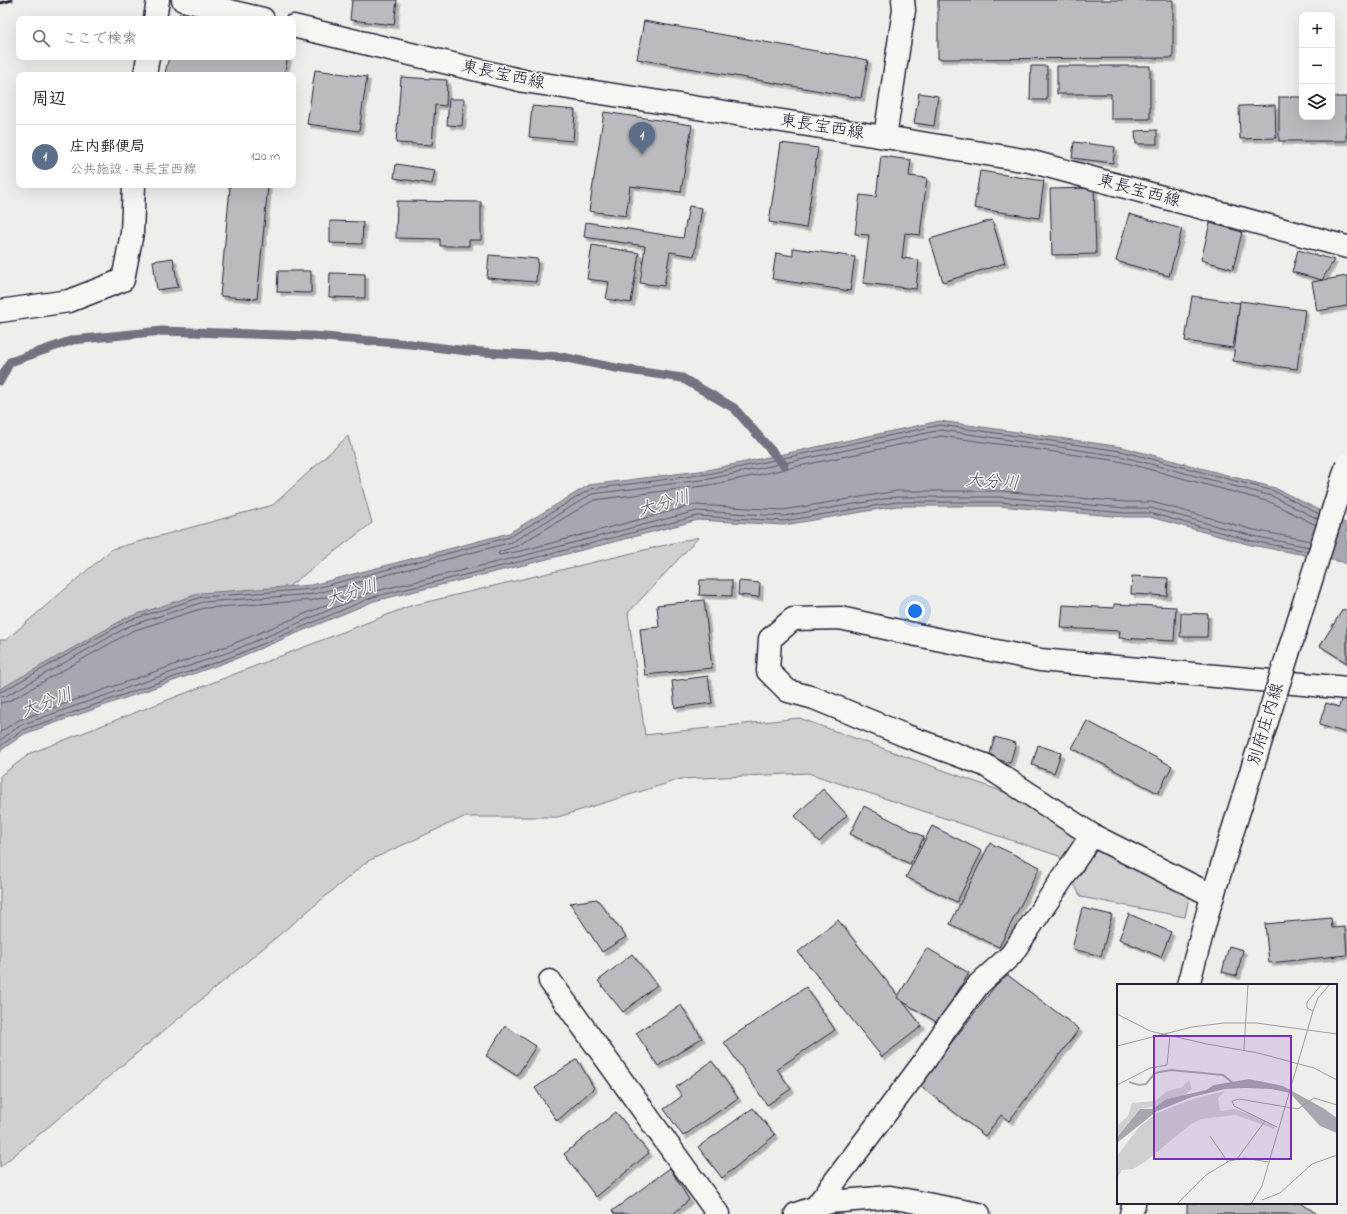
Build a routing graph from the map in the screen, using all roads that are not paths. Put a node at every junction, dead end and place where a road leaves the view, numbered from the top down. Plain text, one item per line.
1 (158, 0) edge
2 (183, 0) edge
3 (903, 0) edge
4 (155, 16) edge
5 (250, 16) edge
6 (296, 27) edge
7 (148, 60) edge
8 (146, 72) edge
9 (885, 137) junction
10 (134, 188) edge
11 (1347, 247) edge
12 (0, 311) edge
13 (1347, 465) edge
14 (1347, 688) edge
15 (1092, 835) junction
16 (1213, 896) junction
17 (550, 981) dead end
18 (1188, 984) edge
19 (1134, 1204) edge
20 (805, 1211) edge
21 (718, 1214) edge
22 (980, 1214) edge
23 (1131, 1214) edge

1 - 4 street
2 - 5 street
3 - 9 street
6 - 9 street, 東長宝西線
7 - 8 street
9 - 11 street, 東長宝西線
10 - 12 street
13 - 16 street, 別府庄内線, bridge
14 - 15 street
15 - 16 street
15 - 20 street
16 - 18 street, 別府庄内線
17 - 21 street
19 - 23 street
20 - 22 street

